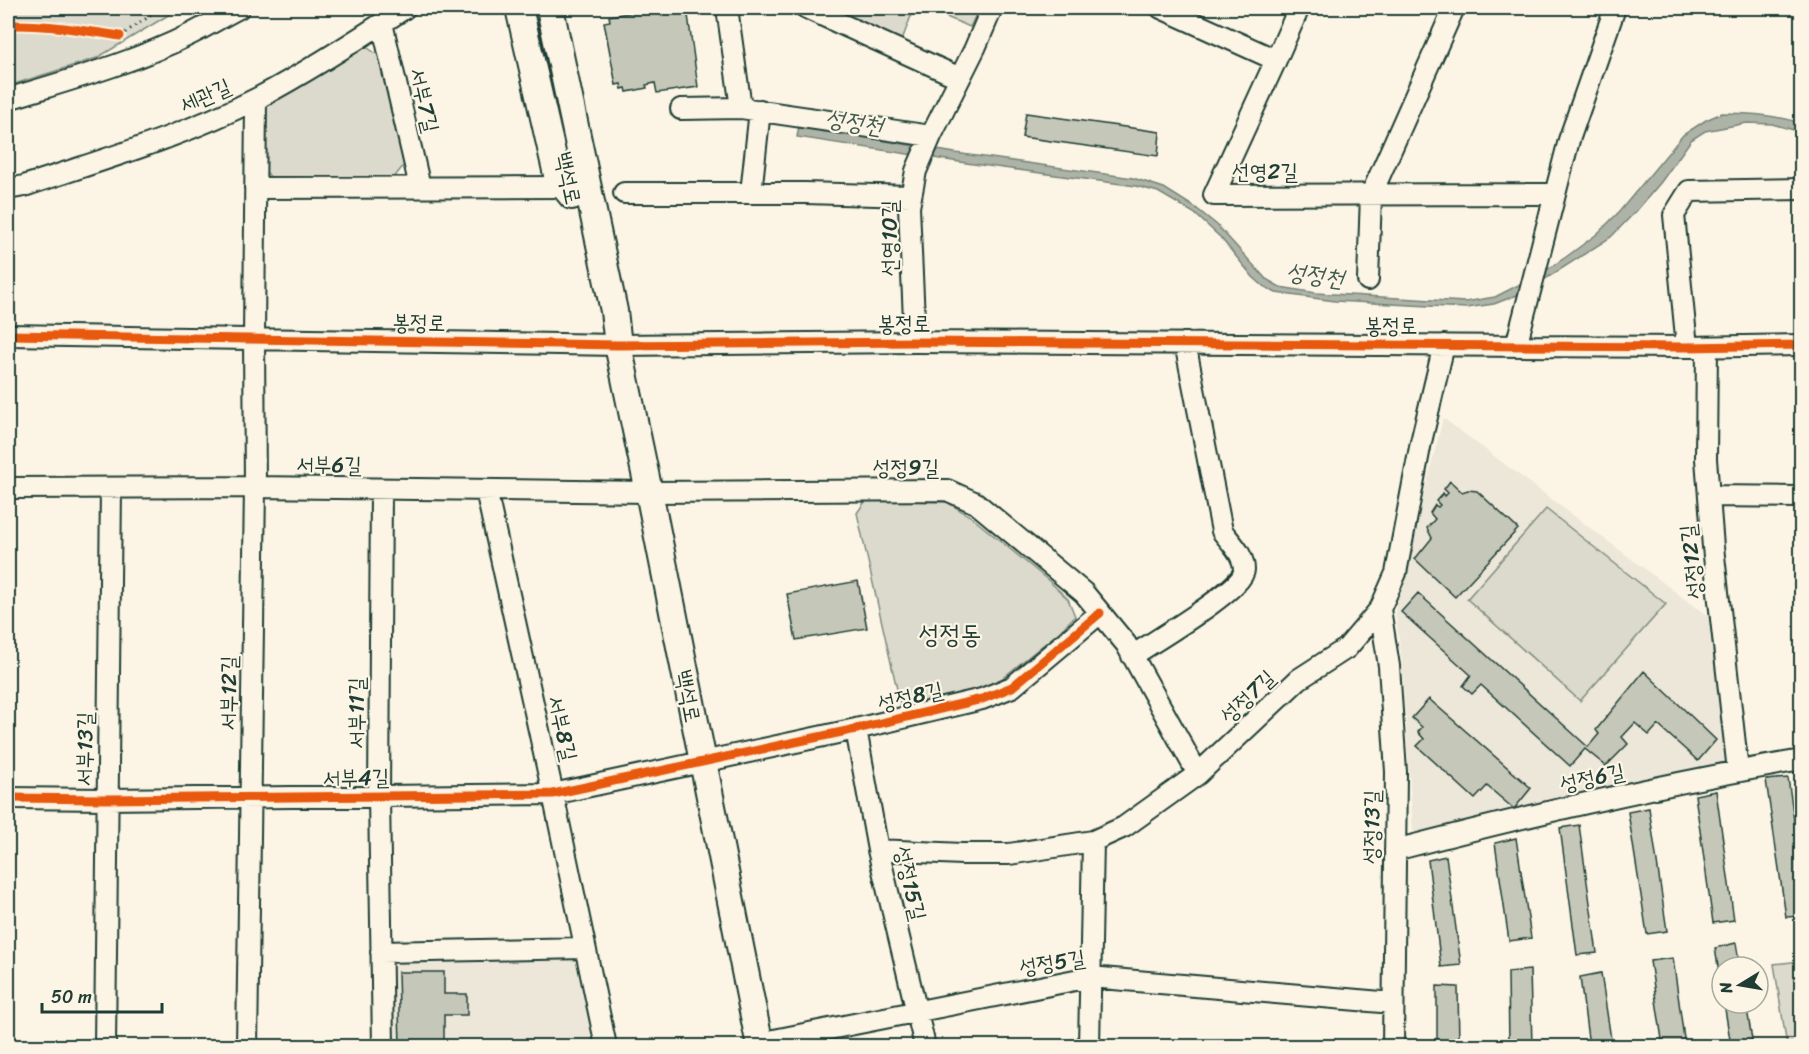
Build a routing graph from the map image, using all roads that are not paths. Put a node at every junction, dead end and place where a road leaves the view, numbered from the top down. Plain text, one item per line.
1 (240, 8) edge
2 (405, 8) edge
3 (519, 8) edge
4 (534, 8) edge
5 (550, 8) edge
6 (568, 8) edge
7 (728, 8) edge
8 (806, 8) edge
9 (992, 8) edge
10 (1161, 8) edge
11 (1299, 8) edge
12 (1454, 8) edge
13 (1615, 8) edge
14 (382, 23) junction
15 (1276, 60) junction
16 (960, 78) junction
17 (8, 99) edge
18 (256, 99) junction
19 (681, 109) dead end
20 (751, 109) junction
21 (931, 136) junction
22 (420, 187) junction
23 (255, 188) junction
24 (8, 189) edge
25 (1802, 189) edge
26 (575, 193) junction
27 (624, 193) dead end
28 (751, 193) junction
29 (1555, 194) junction
30 (1371, 195) junction
31 (911, 196) junction
32 (1368, 280) dead end
33 (8, 335) edge
34 (254, 339) junction
35 (915, 342) junction
36 (1185, 344) junction
37 (618, 345) junction
38 (1444, 345) junction
39 (1802, 345) edge
40 (1516, 346) junction
41 (1687, 347) junction
42 (1707, 347) junction
43 (255, 487) junction
44 (8, 488) edge
45 (111, 488) junction
46 (381, 489) junction
47 (486, 490) junction
48 (649, 492) junction
49 (1709, 496) junction
50 (1802, 497) edge
51 (1380, 609) junction
52 (1100, 613) junction
53 (1132, 656) junction
54 (856, 729) junction
55 (1802, 760) edge
56 (702, 762) junction
57 (1738, 771) junction
58 (1197, 774) junction
59 (553, 794) junction
60 (379, 797) junction
61 (8, 798) edge
62 (251, 798) junction
63 (107, 799) junction
64 (1093, 841) junction
65 (878, 850) junction
66 (1395, 850) junction
67 (585, 948) junction
68 (381, 952) junction
69 (1090, 978) junction
70 (1393, 1003) junction
71 (918, 1012) junction
72 (759, 1045) edge
73 (105, 1047) edge
74 (247, 1047) edge
75 (383, 1047) edge
76 (606, 1047) edge
77 (925, 1047) edge
78 (1089, 1047) edge
79 (1393, 1047) edge

1 - 17 street
2 - 14 street, 세관길
3 - 26 main road
4 - 26 main road, 백석로
5 - 26 main road, 백석로
6 - 26 main road
7 - 20 street
8 - 16 street
9 - 16 street, 선영10길
10 - 15 street
11 - 15 street
12 - 30 street
13 - 29 street
14 - 18 street, 세관길
14 - 22 street, 서부7길
15 - 30 street, 선영2길
16 - 21 street, 선영10길
18 - 23 street, 서부12길
18 - 24 street, 세관길
19 - 20 street
20 - 21 street
20 - 28 street
21 - 31 street, 선영10길
22 - 23 street
22 - 26 street
23 - 34 street, 서부12길
25 - 41 street
26 - 37 main road, 백석로
27 - 28 street
28 - 31 street
29 - 30 street, 선영2길
29 - 40 street
30 - 32 street
31 - 35 street, 선영10길
33 - 34 street, 봉정로
34 - 37 street, 봉정로
34 - 43 street, 서부12길
35 - 36 street, 봉정로
35 - 37 street, 봉정로
36 - 38 street, 봉정로
36 - 53 street
37 - 48 main road, 백석로
38 - 40 street, 봉정로
38 - 51 street, 성정7길
39 - 42 street, 봉정로
40 - 41 street, 봉정로
41 - 42 street, 봉정로
42 - 49 street, 성정12길
43 - 45 street, 서부6길
43 - 46 street, 서부6길
43 - 62 street, 서부12길
44 - 45 street, 서부6길
45 - 63 street, 서부13길
46 - 47 street, 서부6길
46 - 60 street, 서부11길
47 - 48 street, 서부6길
47 - 59 street, 서부8길
48 - 52 street, 성정9길
48 - 56 main road, 백석로
49 - 50 street
49 - 57 street, 성정12길
51 - 58 street, 성정7길
51 - 66 street, 성정13길
52 - 53 street, 성정9길
52 - 54 street, 성정8길
53 - 58 street, 성정9길
54 - 56 street, 성정8길
54 - 65 street, 성정15길
55 - 57 street, 성정6길
56 - 59 street, 서부4길
56 - 72 main road, 백석로
57 - 66 street, 성정6길
58 - 64 street, 성정7길
59 - 60 street, 서부4길
59 - 67 street, 서부8길
60 - 62 street, 서부4길
60 - 68 street, 서부11길
61 - 63 street, 서부4길
62 - 63 street, 서부4길
62 - 74 street, 서부12길
63 - 73 street, 서부13길
64 - 65 street, 성정7길
64 - 69 street
65 - 71 street, 성정15길
66 - 70 street, 성정13길
67 - 68 street
67 - 76 street, 서부8길
68 - 75 street, 서부11길
69 - 70 street, 성정5길
69 - 71 street, 성정5길
69 - 78 street
70 - 79 street, 성정13길
71 - 72 street, 성정5길
71 - 77 street, 성정15길

